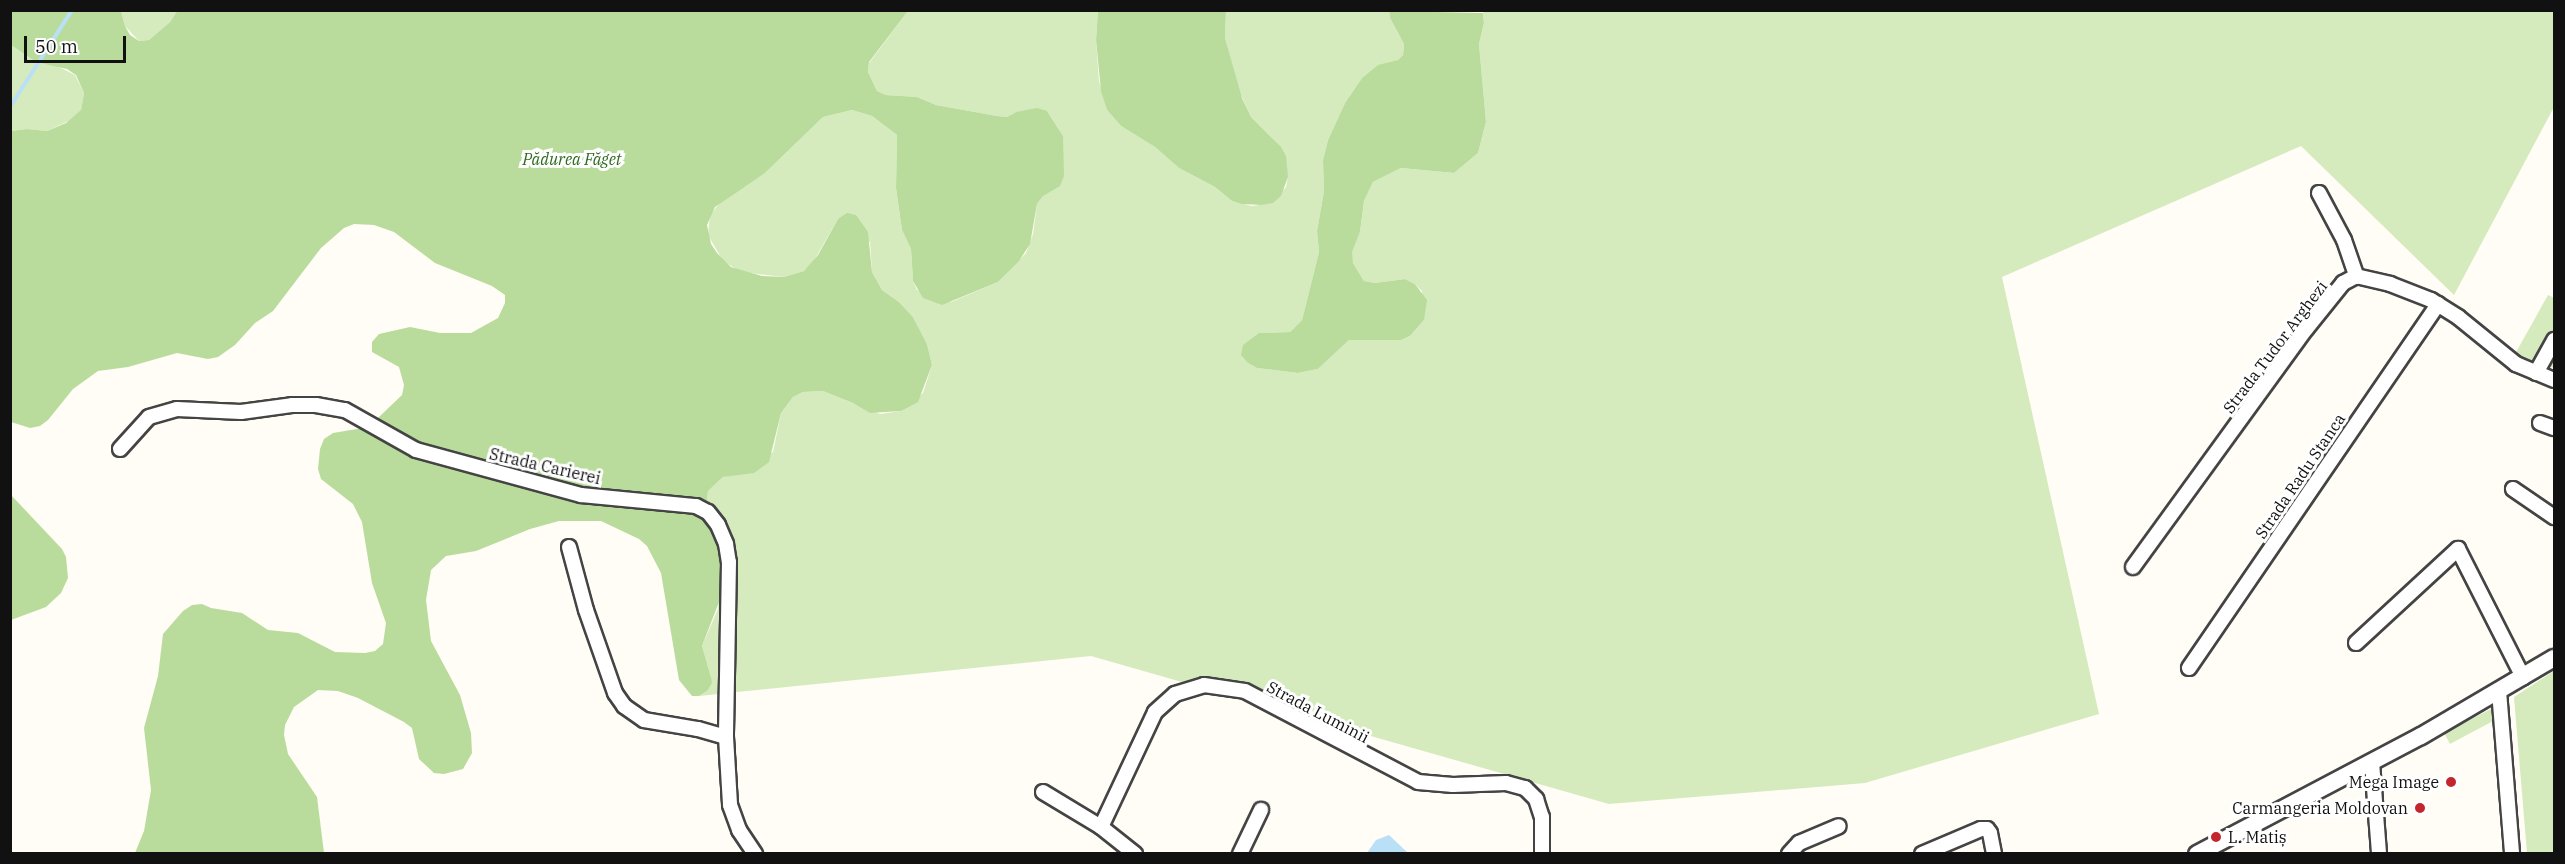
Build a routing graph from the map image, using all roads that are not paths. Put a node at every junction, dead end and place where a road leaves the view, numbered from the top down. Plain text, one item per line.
1 (2319, 193) dead end
2 (2357, 276) junction
3 (2438, 304) junction
4 (2554, 340) edge
5 (2536, 373) junction
6 (2554, 380) edge
7 (2540, 423) dead end
8 (2554, 428) edge
9 (120, 449) dead end
10 (2513, 489) dead end
11 (2554, 517) edge
12 (568, 547) dead end
13 (2133, 567) dead end
14 (2356, 643) dead end
15 (2554, 658) edge
16 (2188, 668) dead end
17 (2523, 677) junction
18 (2499, 691) junction
19 (726, 737) junction
20 (2372, 762) junction
21 (1043, 792) dead end
22 (1261, 810) dead end
23 (1839, 826) dead end
24 (1101, 827) junction
25 (755, 854) edge
26 (1135, 854) edge
27 (1240, 854) edge
28 (1542, 854) edge
29 (1789, 854) edge
30 (1922, 854) edge
31 (1994, 854) edge
32 (2198, 854) edge
33 (2379, 854) edge
34 (2512, 854) edge

1 - 2 street
2 - 3 street
2 - 13 street, Strada Tudor Arghezi
3 - 5 street
3 - 16 street, Strada Radu Stanca
4 - 5 street
5 - 6 street
7 - 8 street
9 - 19 street, Strada Carierei
10 - 11 street
12 - 19 street
14 - 17 street
15 - 17 street
17 - 18 street
18 - 20 street
18 - 34 street
19 - 25 street, Strada Carierei
20 - 32 street
20 - 33 street
21 - 24 street
22 - 27 street
23 - 29 street
24 - 26 street
24 - 28 street, Strada Luminii
30 - 31 street

